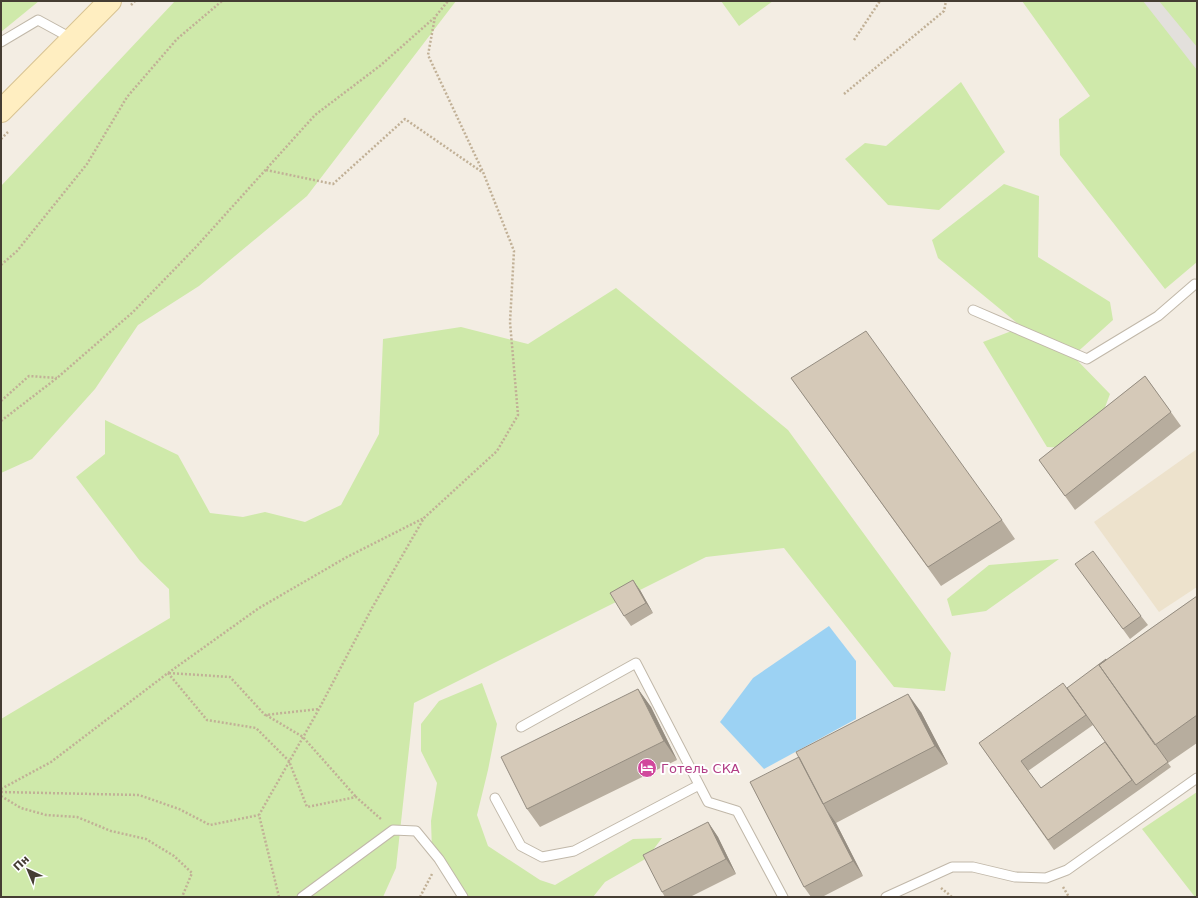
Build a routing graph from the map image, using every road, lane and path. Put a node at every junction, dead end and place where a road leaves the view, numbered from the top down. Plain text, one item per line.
1 (110, 1) edge
2 (222, 1) edge
3 (448, 1) edge
4 (880, 1) edge
5 (946, 1) edge
6 (435, 17) junction
7 (72, 38) junction
8 (854, 40) dead end
9 (1, 42) edge
10 (844, 94) dead end
11 (1, 111) edge
12 (266, 170) junction
13 (483, 172) junction
14 (1, 265) edge
15 (1197, 285) edge
16 (973, 310) dead end
17 (57, 378) junction
18 (1, 401) edge
19 (1, 421) edge
20 (424, 518) junction
21 (168, 673) junction
22 (319, 709) junction
23 (265, 715) junction
24 (521, 727) dead end
25 (303, 737) junction
26 (289, 761) junction
27 (1197, 778) edge
28 (699, 784) junction
29 (1, 791) edge
30 (1, 796) edge
31 (356, 797) junction
32 (495, 798) dead end
33 (259, 815) junction
34 (393, 830) junction
35 (439, 859) junction
36 (421, 896) edge
37 (182, 897) edge
38 (279, 897) edge
39 (302, 897) edge
40 (463, 897) edge
41 (783, 897) edge
42 (886, 897) edge

1 - 7 main road
2 - 14 path
3 - 6 path
4 - 8 path
5 - 10 path
6 - 12 path
6 - 13 path
7 - 9 lane
7 - 11 main road
12 - 13 path
12 - 17 path
13 - 20 path
15 - 16 lane
17 - 18 path
17 - 19 path
20 - 21 path
20 - 22 path
21 - 23 path
21 - 26 path
21 - 29 path
22 - 23 path
22 - 25 path
23 - 25 path
24 - 28 lane
25 - 26 path
25 - 31 path
26 - 31 path
26 - 33 path
27 - 42 lane
28 - 32 lane
28 - 41 lane
29 - 33 path
30 - 37 path
31 - 34 path
33 - 38 path
34 - 35 lane
34 - 39 lane
35 - 36 path
35 - 40 lane

